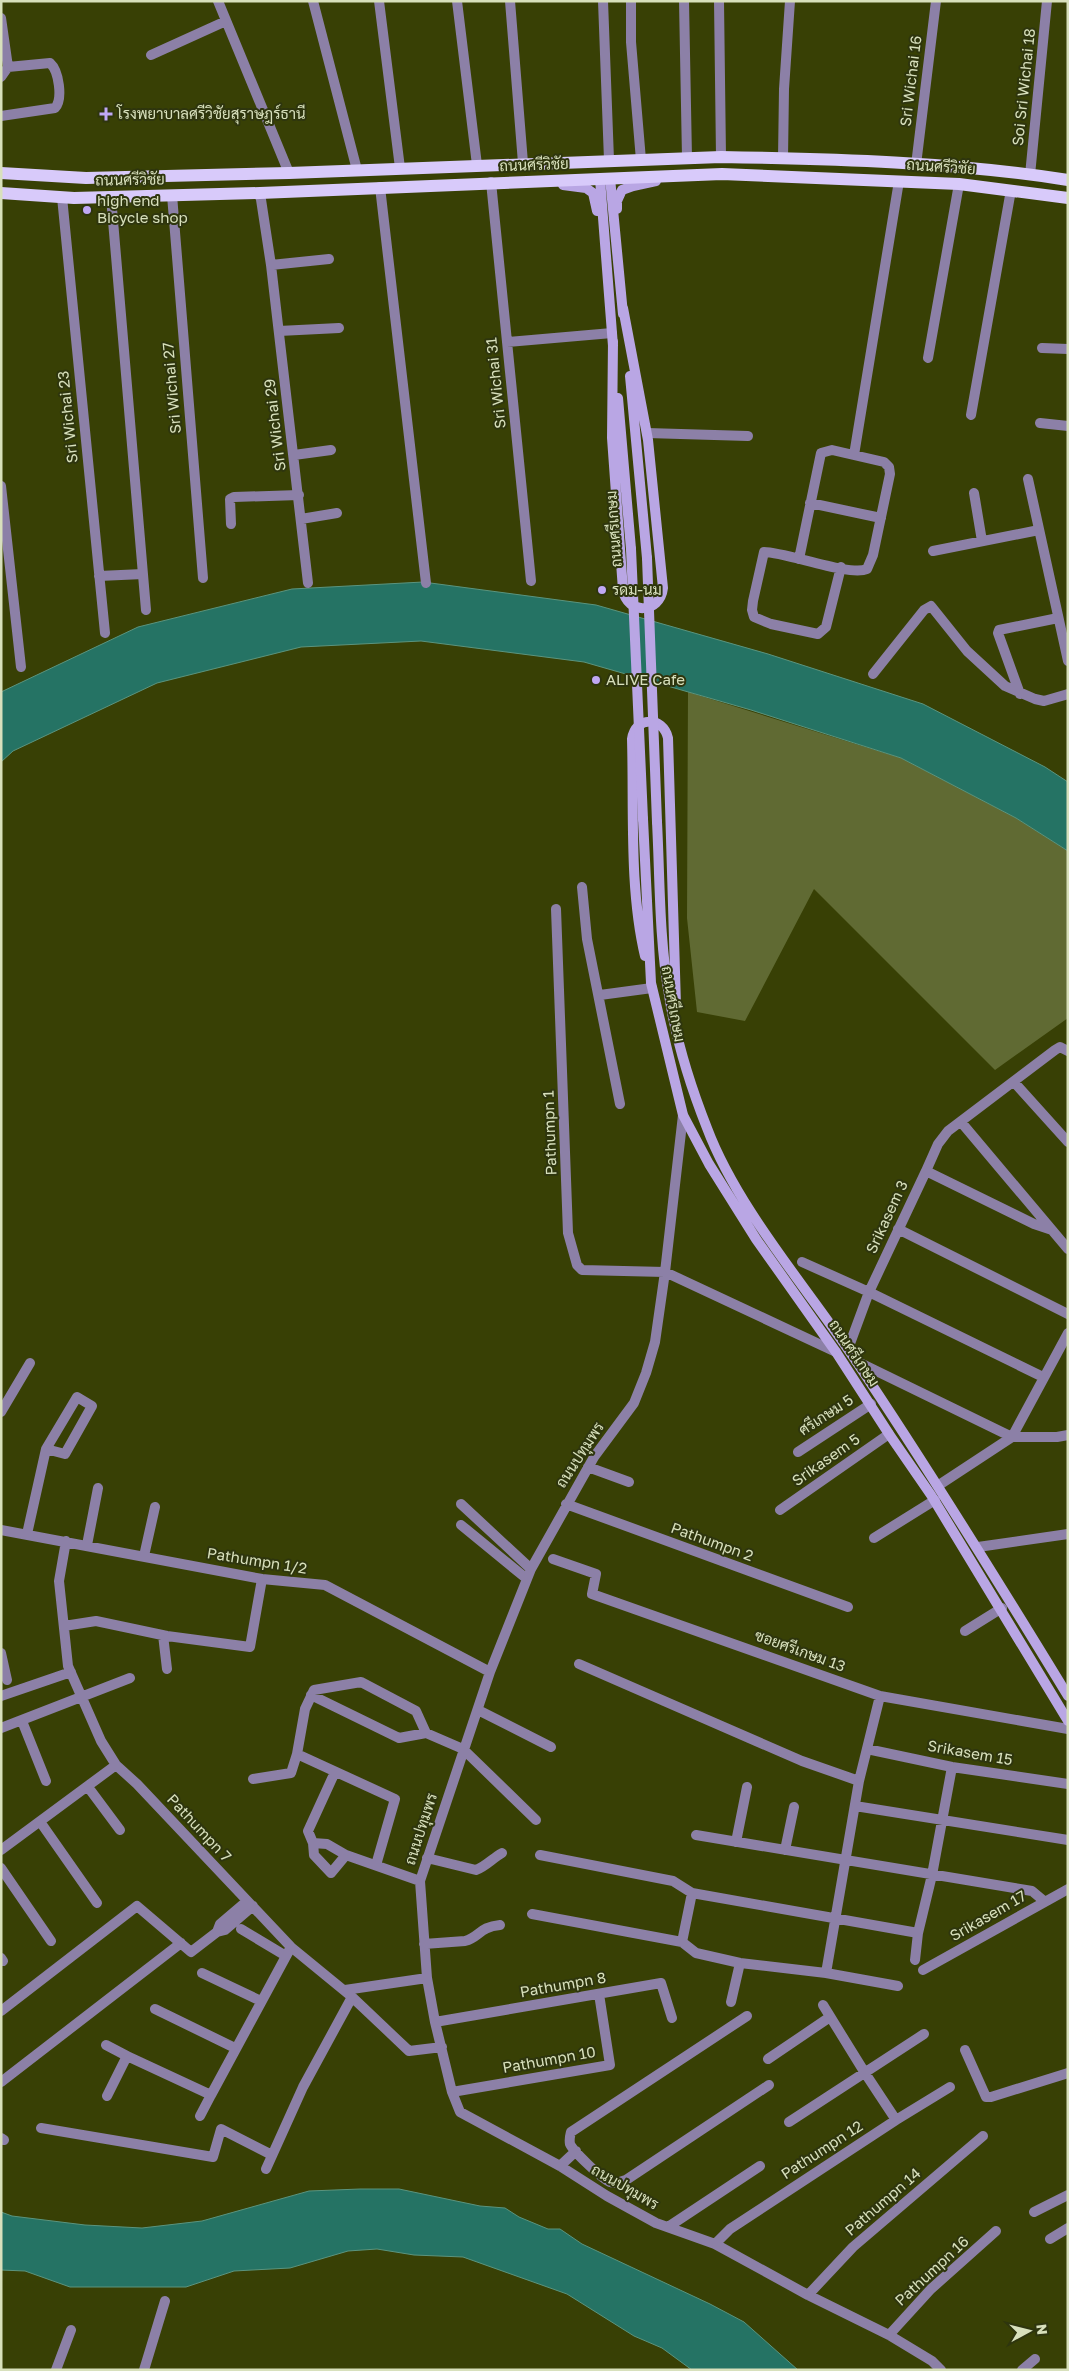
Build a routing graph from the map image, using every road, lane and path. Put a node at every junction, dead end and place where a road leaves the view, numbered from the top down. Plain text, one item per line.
1 (218, 1) edge
2 (313, 1) edge
3 (379, 1) edge
4 (457, 1) edge
5 (510, 1) edge
6 (603, 1) edge
7 (632, 1) edge
8 (684, 1) edge
9 (719, 1) edge
10 (790, 1) edge
11 (936, 1) edge
12 (1047, 1) edge
13 (1, 18) edge
14 (226, 21) junction
15 (151, 55) dead end
16 (8, 67) junction
17 (1, 77) edge
18 (1, 116) edge
19 (721, 157) junction
20 (687, 158) junction
21 (783, 158) junction
22 (636, 160) junction
23 (523, 164) junction
24 (477, 165) junction
25 (916, 165) junction
26 (379, 168) junction
27 (400, 168) junction
28 (2, 170) edge
29 (357, 170) junction
30 (606, 172) junction
31 (289, 173) junction
32 (783, 175) junction
33 (1030, 175) junction
34 (687, 176) junction
35 (1068, 180) edge
36 (899, 181) junction
37 (491, 182) junction
38 (528, 182) junction
39 (959, 184) junction
40 (380, 187) junction
41 (1011, 190) junction
42 (1, 193) edge
43 (260, 193) junction
44 (172, 195) junction
45 (62, 197) junction
46 (110, 197) junction
47 (1068, 198) edge
48 (329, 259) dead end
49 (606, 261) junction
50 (618, 261) junction
51 (271, 265) junction
52 (623, 308) junction
53 (339, 328) dead end
54 (279, 331) junction
55 (613, 337) junction
56 (507, 342) junction
57 (1042, 348) dead end
58 (1068, 349) edge
59 (928, 358) dead end
60 (971, 415) dead end
61 (1040, 423) dead end
62 (1068, 426) edge
63 (647, 433) junction
64 (748, 436) dead end
65 (332, 450) dead end
66 (294, 455) junction
67 (854, 455) junction
68 (1028, 479) dead end
69 (1, 486) edge
70 (974, 493) dead end
71 (299, 495) junction
72 (810, 502) junction
73 (337, 513) dead end
74 (881, 518) junction
75 (301, 519) junction
76 (231, 524) dead end
77 (1039, 530) junction
78 (982, 541) junction
79 (933, 551) dead end
80 (799, 559) junction
81 (841, 567) junction
82 (143, 574) junction
83 (99, 576) junction
84 (203, 578) dead end
85 (531, 581) dead end
86 (308, 583) dead end
87 (426, 583) dead end
88 (146, 610) dead end
89 (1058, 618) junction
90 (105, 633) dead end
91 (1068, 661) edge
92 (20, 667) dead end
93 (873, 674) dead end
94 (1020, 694) junction
95 (1068, 694) edge
96 (582, 886) dead end
97 (556, 909) dead end
98 (652, 986) junction
99 (600, 995) junction
100 (1068, 1051) edge
101 (685, 1066) junction
102 (1014, 1082) junction
103 (620, 1104) dead end
104 (683, 1115) junction
105 (961, 1122) junction
106 (1068, 1142) edge
107 (926, 1171) junction
108 (898, 1229) junction
109 (1052, 1230) junction
110 (1068, 1249) edge
111 (802, 1262) dead end
112 (665, 1272) junction
113 (869, 1292) junction
114 (1068, 1314) edge
115 (1068, 1333) edge
116 (848, 1350) junction
117 (836, 1352) junction
118 (856, 1361) junction
119 (30, 1363) dead end
120 (1043, 1377) junction
121 (871, 1404) junction
122 (1, 1412) edge
123 (889, 1434) junction
124 (1068, 1435) edge
125 (1012, 1437) junction
126 (46, 1449) junction
127 (798, 1452) dead end
128 (588, 1467) junction
129 (629, 1482) dead end
130 (939, 1485) junction
131 (98, 1488) dead end
132 (934, 1500) junction
133 (461, 1504) dead end
134 (566, 1504) junction
135 (155, 1507) dead end
136 (780, 1510) dead end
137 (461, 1525) dead end
138 (1, 1530) edge
139 (27, 1534) junction
140 (1068, 1534) edge
141 (874, 1538) dead end
142 (66, 1541) junction
143 (87, 1545) junction
144 (978, 1547) junction
145 (144, 1556) junction
146 (553, 1559) dead end
147 (531, 1569) junction
148 (262, 1579) junction
149 (527, 1580) junction
150 (848, 1607) dead end
151 (1002, 1608) junction
152 (64, 1626) junction
153 (966, 1631) dead end
154 (163, 1635) junction
155 (1, 1653) edge
156 (579, 1664) dead end
157 (167, 1669) dead end
158 (71, 1672) junction
159 (490, 1672) junction
160 (130, 1678) dead end
161 (7, 1680) dead end
162 (311, 1695) junction
163 (1, 1696) edge
164 (880, 1696) junction
165 (1068, 1696) edge
166 (81, 1697) junction
167 (478, 1710) junction
168 (22, 1721) junction
169 (1068, 1721) edge
170 (1, 1728) edge
171 (1068, 1729) edge
172 (426, 1733) junction
173 (551, 1746) dead end
174 (867, 1748) junction
175 (463, 1749) junction
176 (298, 1754) junction
177 (116, 1765) junction
178 (952, 1767) junction
179 (335, 1772) junction
180 (253, 1779) dead end
181 (46, 1781) dead end
182 (859, 1781) junction
183 (1068, 1784) edge
184 (88, 1787) junction
185 (748, 1787) dead end
186 (855, 1806) junction
187 (794, 1807) dead end
188 (941, 1819) junction
189 (536, 1820) dead end
190 (41, 1823) junction
191 (120, 1830) dead end
192 (696, 1835) dead end
193 (1068, 1840) edge
194 (736, 1842) junction
195 (313, 1843) junction
196 (1, 1850) edge
197 (785, 1850) junction
198 (502, 1853) dead end
199 (346, 1855) junction
200 (540, 1855) dead end
201 (427, 1858) junction
202 (844, 1861) junction
203 (376, 1865) junction
204 (1, 1868) edge
205 (932, 1875) junction
206 (420, 1881) junction
207 (1068, 1889) edge
208 (692, 1893) junction
209 (1044, 1901) junction
210 (97, 1903) dead end
211 (250, 1903) junction
212 (532, 1914) dead end
213 (834, 1919) junction
214 (500, 1925) dead end
215 (241, 1929) dead end
216 (918, 1933) junction
217 (51, 1941) dead end
218 (682, 1942) junction
219 (181, 1943) junction
220 (424, 1944) junction
221 (289, 1952) junction
222 (915, 1960) dead end
223 (740, 1962) junction
224 (923, 1970) dead end
225 (202, 1973) dead end
226 (826, 1973) junction
227 (427, 1978) junction
228 (898, 1986) dead end
229 (349, 1993) junction
230 (599, 1994) junction
231 (261, 2001) junction
232 (731, 2002) dead end
233 (823, 2005) dead end
234 (155, 2008) dead end
235 (1, 2011) edge
236 (747, 2016) dead end
237 (830, 2017) junction
238 (672, 2018) dead end
239 (435, 2022) junction
240 (924, 2034) dead end
241 (106, 2045) dead end
242 (442, 2047) junction
243 (235, 2048) junction
244 (965, 2050) dead end
245 (127, 2056) junction
246 (768, 2059) dead end
247 (1068, 2073) edge
248 (865, 2074) junction
249 (1, 2082) edge
250 (769, 2085) dead end
251 (950, 2087) dead end
252 (452, 2092) junction
253 (211, 2095) junction
254 (107, 2096) dead end
255 (200, 2116) dead end
256 (896, 2120) junction
257 (789, 2122) dead end
258 (41, 2128) dead end
259 (983, 2136) dead end
260 (576, 2152) junction
261 (272, 2155) junction
262 (560, 2166) junction
263 (760, 2166) dead end
264 (266, 2169) dead end
265 (1068, 2195) edge
266 (1034, 2212) dead end
267 (668, 2227) junction
268 (1068, 2228) edge
269 (996, 2231) dead end
270 (1050, 2239) dead end
271 (715, 2244) junction
272 (808, 2295) junction
273 (165, 2301) dead end
274 (71, 2330) dead end
275 (889, 2335) junction
276 (1035, 2359) dead end
277 (56, 2370) edge
278 (144, 2370) edge
279 (941, 2370) edge
280 (1022, 2370) edge

1 - 14 street
2 - 29 street
3 - 27 street
4 - 24 street
5 - 23 street
6 - 30 street
7 - 22 street
8 - 20 street
9 - 19 street
10 - 21 street
11 - 25 street, Sri Wichai 16
12 - 33 street, Soi Sri Wichai 18
13 - 16 street
14 - 15 street
14 - 31 street
16 - 17 street
16 - 18 street
19 - 20 main road, ถนนศรีวิชัย
19 - 21 main road, ถนนศรีวิชัย
20 - 22 main road, ถนนศรีวิชัย
21 - 25 main road, ถนนศรีวิชัย
21 - 32 main road
22 - 30 main road, ถนนศรีวิชัย
23 - 24 main road, ถนนศรีวิชัย
23 - 30 main road, ถนนศรีวิชัย
24 - 27 main road, ถนนศรีวิชัย
25 - 33 main road, ถนนศรีวิชัย
26 - 27 main road, ถนนศรีวิชัย
26 - 29 main road, ถนนศรีวิชัย
26 - 40 main road
28 - 31 main road, ถนนศรีวิชัย
29 - 31 main road, ถนนศรีวิชัย
30 - 34 main road, ถนนศรีวิชัย
30 - 38 main road, ถนนศรีวิชัย
30 - 49 main road, ถนนศรีเกษม
30 - 50 main road, ถนนศรีเกษม
32 - 34 main road, ถนนศรีวิชัย
32 - 36 main road, ถนนศรีวิชัย
33 - 35 main road, ถนนศรีวิชัย
34 - 50 main road
36 - 39 main road, ถนนศรีวิชัย
36 - 67 street
37 - 38 main road, ถนนศรีวิชัย
37 - 40 main road, ถนนศรีวิชัย
37 - 56 street, Sri Wichai 31
38 - 49 main road
39 - 41 main road, ถนนศรีวิชัย
39 - 59 street
40 - 43 main road, ถนนศรีวิชัย
40 - 87 street
41 - 47 main road, ถนนศรีวิชัย
41 - 60 street
42 - 45 main road, ถนนศรีวิชัย
43 - 44 main road, ถนนศรีวิชัย
43 - 51 street, Sri Wichai 29
44 - 46 main road, ถนนศรีวิชัย
44 - 84 street, Sri Wichai 27
45 - 46 main road, ถนนศรีวิชัย
45 - 83 street, Sri Wichai 23
46 - 82 street
48 - 51 street
49 - 55 main road, ถนนศรีเกษม
50 - 52 main road, ถนนศรีเกษม
51 - 54 street, Sri Wichai 29
52 - 63 main road
52 - 101 main road, ถนนศรีเกษม, bridge
53 - 54 street
54 - 66 street, Sri Wichai 29
55 - 56 street
55 - 63 main road
55 - 98 main road, ถนนศรีเกษม, bridge
56 - 85 street, Sri Wichai 31
57 - 58 street
61 - 62 street
63 - 64 street
65 - 66 street
66 - 71 street, Sri Wichai 29
67 - 72 street
67 - 74 street
68 - 77 street
69 - 92 street
70 - 78 street
71 - 75 street, Sri Wichai 29
71 - 76 street
72 - 74 street
72 - 80 street
73 - 75 street
74 - 81 street
75 - 86 street, Sri Wichai 29
77 - 78 street
77 - 89 street
78 - 79 street
80 - 81 street
80 - 81 street
82 - 83 street
82 - 88 street
83 - 90 street, Sri Wichai 23
89 - 91 street
89 - 94 street
93 - 94 street
94 - 95 street
96 - 99 street
97 - 112 street, Pathumpn 1
98 - 99 street
98 - 101 main road
98 - 104 main road, ถนนศรีเกษม
99 - 103 street
100 - 102 street
101 - 116 main road, ถนนศรีเกษม
102 - 105 street
102 - 106 street
104 - 112 street, ถนนปทุมพร
104 - 117 main road, ถนนศรีเกษม
105 - 107 street
105 - 109 street
107 - 108 street, Srikasem 3
107 - 109 street, Srikasem 3
108 - 113 street, Srikasem 3
108 - 114 street
109 - 110 street
111 - 113 street
112 - 117 street
112 - 128 street, ถนนปทุมพร
113 - 116 street, Srikasem 3
113 - 120 street
115 - 120 street
116 - 118 main road, ถนนศรีเกษม
117 - 121 main road, ถนนศรีเกษม
118 - 125 street
118 - 130 main road, ถนนศรีเกษม
119 - 122 street
120 - 125 street
121 - 123 main road, ถนนศรีเกษม
121 - 127 street, ศรีเกษม 5
123 - 132 main road, ถนนศรีเกษม
123 - 136 street, Srikasem 5
124 - 125 street
125 - 130 street
126 - 126 street
126 - 139 street
128 - 129 street
128 - 134 street, ถนนปทุมพร
130 - 144 main road, ถนนศรีเกษม
131 - 143 street
132 - 141 street
132 - 151 main road, ถนนศรีเกษม
133 - 147 street
134 - 147 street, ถนนปทุมพร
134 - 150 street, Pathumpn 2
135 - 145 street
137 - 149 street
138 - 139 street, Pathumpn 1/2
139 - 142 street, Pathumpn 1/2
140 - 144 street
142 - 143 street, Pathumpn 1/2
142 - 152 street, Pathumpn 7
143 - 145 street, Pathumpn 1/2
144 - 165 main road, ถนนศรีเกษม
145 - 148 street, Pathumpn 1/2
146 - 164 street, ซอยศรีเกษม 13
147 - 149 street, ถนนปทุมพร
148 - 154 street
148 - 159 street, Pathumpn 1/2
149 - 159 street, ถนนปทุมพร
151 - 153 street
151 - 169 main road, ถนนศรีเกษม
152 - 154 street
152 - 158 street, Pathumpn 7
154 - 157 street
155 - 161 street
156 - 182 street
158 - 163 street
158 - 166 street, Pathumpn 7
159 - 167 street, ถนนปทุมพร
160 - 166 street
162 - 172 street
162 - 172 street
162 - 176 street
164 - 171 street, ซอยศรีเกษม 13
164 - 174 street
166 - 168 street
166 - 177 street, Pathumpn 7
167 - 173 street
167 - 175 street, ถนนปทุมพร
168 - 170 street
168 - 181 street
172 - 175 street
174 - 178 street, Srikasem 15
174 - 182 street
175 - 189 street
175 - 201 street, ถนนปทุมพร
176 - 179 street
176 - 180 street
177 - 184 street
177 - 211 street, Pathumpn 7
178 - 183 street, Srikasem 15
178 - 188 street
179 - 195 street
179 - 203 street
182 - 186 street
184 - 190 street
184 - 191 street
185 - 194 street
186 - 188 street
186 - 202 street
187 - 197 street
188 - 193 street
188 - 205 street
190 - 196 street
190 - 210 street
192 - 194 street
194 - 197 street
195 - 199 street
195 - 199 street
197 - 202 street
198 - 201 street
199 - 203 street
200 - 208 street
201 - 206 street, ถนนปทุมพร
202 - 205 street
202 - 213 street
203 - 206 street
204 - 217 street
205 - 209 street
205 - 216 street
206 - 220 street, ถนนปทุมพร
207 - 209 street, Srikasem 17
208 - 213 street
208 - 218 street
209 - 224 street, Srikasem 17
211 - 219 street
211 - 221 street, Pathumpn 7
212 - 218 street
213 - 216 street
213 - 226 street
214 - 220 street
215 - 221 street
216 - 222 street
218 - 223 street
219 - 235 street
219 - 249 street
220 - 227 street, ถนนปทุมพร
221 - 229 street, Pathumpn 7
221 - 231 street
223 - 226 street
223 - 232 street
225 - 231 street
226 - 228 street
227 - 229 street
227 - 239 street, ถนนปทุมพร
229 - 242 street, Pathumpn 7
229 - 261 street
230 - 238 street, Pathumpn 8
230 - 239 street, Pathumpn 8
230 - 252 street, Pathumpn 10
231 - 243 street
233 - 237 street
234 - 243 street
236 - 260 street
237 - 246 street
237 - 248 street
239 - 242 street, ถนนปทุมพร
240 - 248 street
241 - 245 street
242 - 252 street, ถนนปทุมพร
243 - 253 street
244 - 247 street
245 - 253 street
245 - 254 street
248 - 256 street
248 - 257 street
250 - 260 street
251 - 256 street, Pathumpn 12
252 - 262 street, ถนนปทุมพร
253 - 255 street
256 - 271 street, Pathumpn 12
258 - 261 street
259 - 272 street, Pathumpn 14
260 - 262 street
261 - 264 street
262 - 267 street, ถนนปทุมพร
263 - 267 street
265 - 266 street
267 - 271 street, ถนนปทุมพร
268 - 270 street
269 - 275 street, Pathumpn 16
271 - 272 street, ถนนปทุมพร
272 - 275 street, ถนนปทุมพร
273 - 278 street
274 - 277 street
275 - 279 street, ถนนปทุมพร
276 - 280 street

